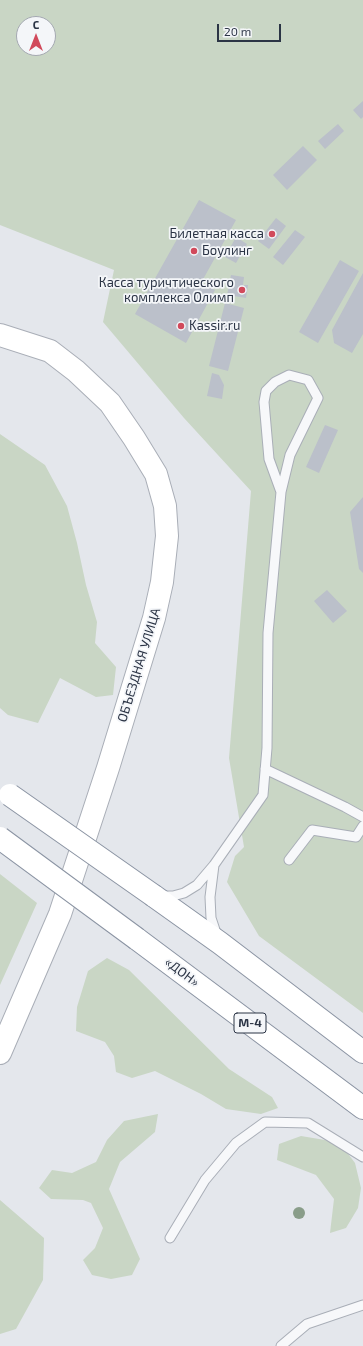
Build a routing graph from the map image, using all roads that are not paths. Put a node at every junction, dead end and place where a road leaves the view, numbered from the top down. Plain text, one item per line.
1 (0, 335) edge
2 (282, 492) junction
3 (265, 769) junction
4 (5, 792) edge
5 (363, 818) edge
6 (363, 826) edge
7 (0, 838) edge
8 (289, 860) dead end
9 (214, 865) junction
10 (154, 896) junction
11 (220, 943) junction
12 (363, 1052) edge
13 (0, 1053) edge
14 (363, 1108) edge
15 (363, 1157) edge
16 (170, 1238) dead end
17 (363, 1305) edge
18 (281, 1346) edge

1 - 13 main road, ОБЪЕЗДНАЯ УЛИЦА
2 - 2 lane
2 - 3 lane
3 - 5 lane
3 - 9 lane
4 - 10 main road, bridge
6 - 8 lane
7 - 14 main road, «ДОН» / М-4, bridge
9 - 10 lane
9 - 11 lane
10 - 11 main road
11 - 12 main road
15 - 16 lane
17 - 18 lane

